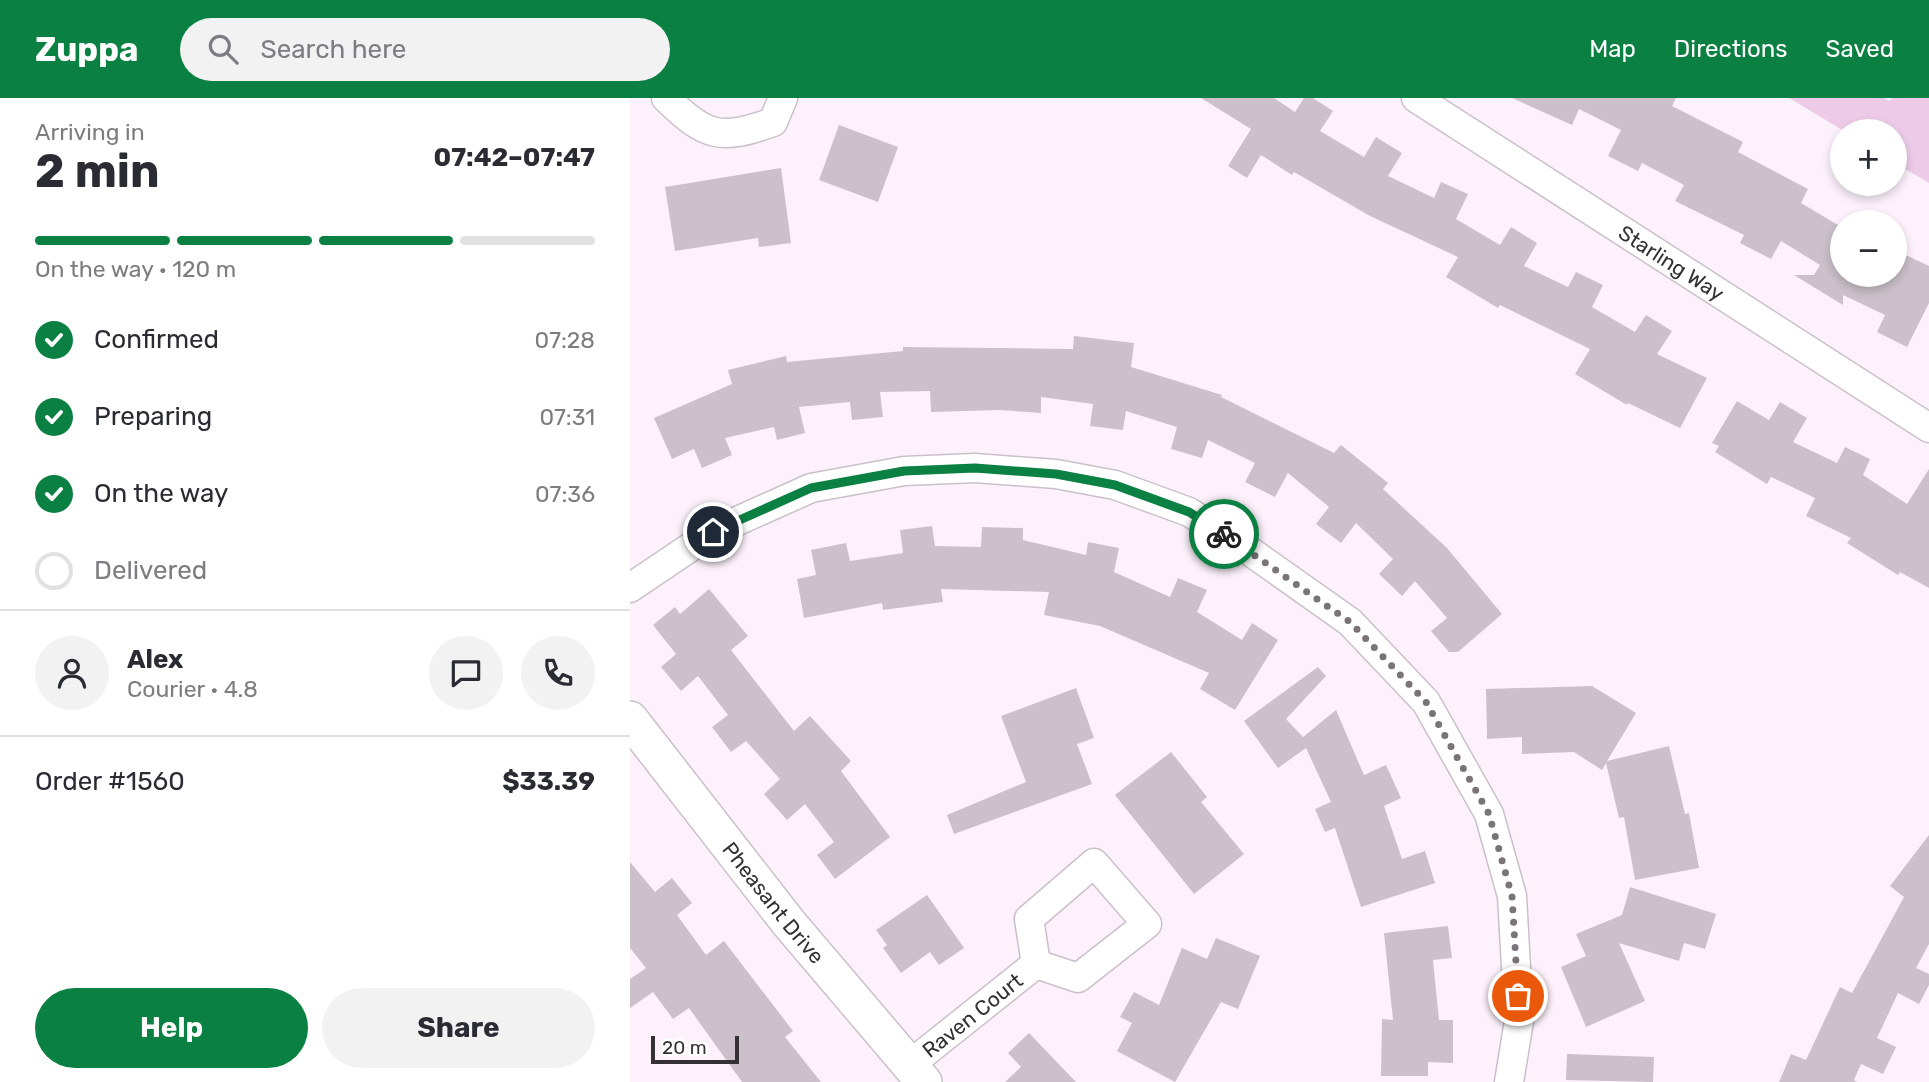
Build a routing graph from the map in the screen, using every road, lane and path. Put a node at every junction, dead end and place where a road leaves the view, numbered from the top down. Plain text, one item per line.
1 (666, 98) edge
2 (783, 98) edge
3 (1416, 98) edge
4 (1929, 429) edge
5 (630, 589) edge
6 (630, 719) edge
7 (1036, 964) dead end
8 (916, 1074) edge
9 (1509, 1082) edge

1 - 2 street
3 - 4 street, Starling Way
5 - 9 street
6 - 8 street, Pheasant Drive
7 - 8 street, Raven Court

